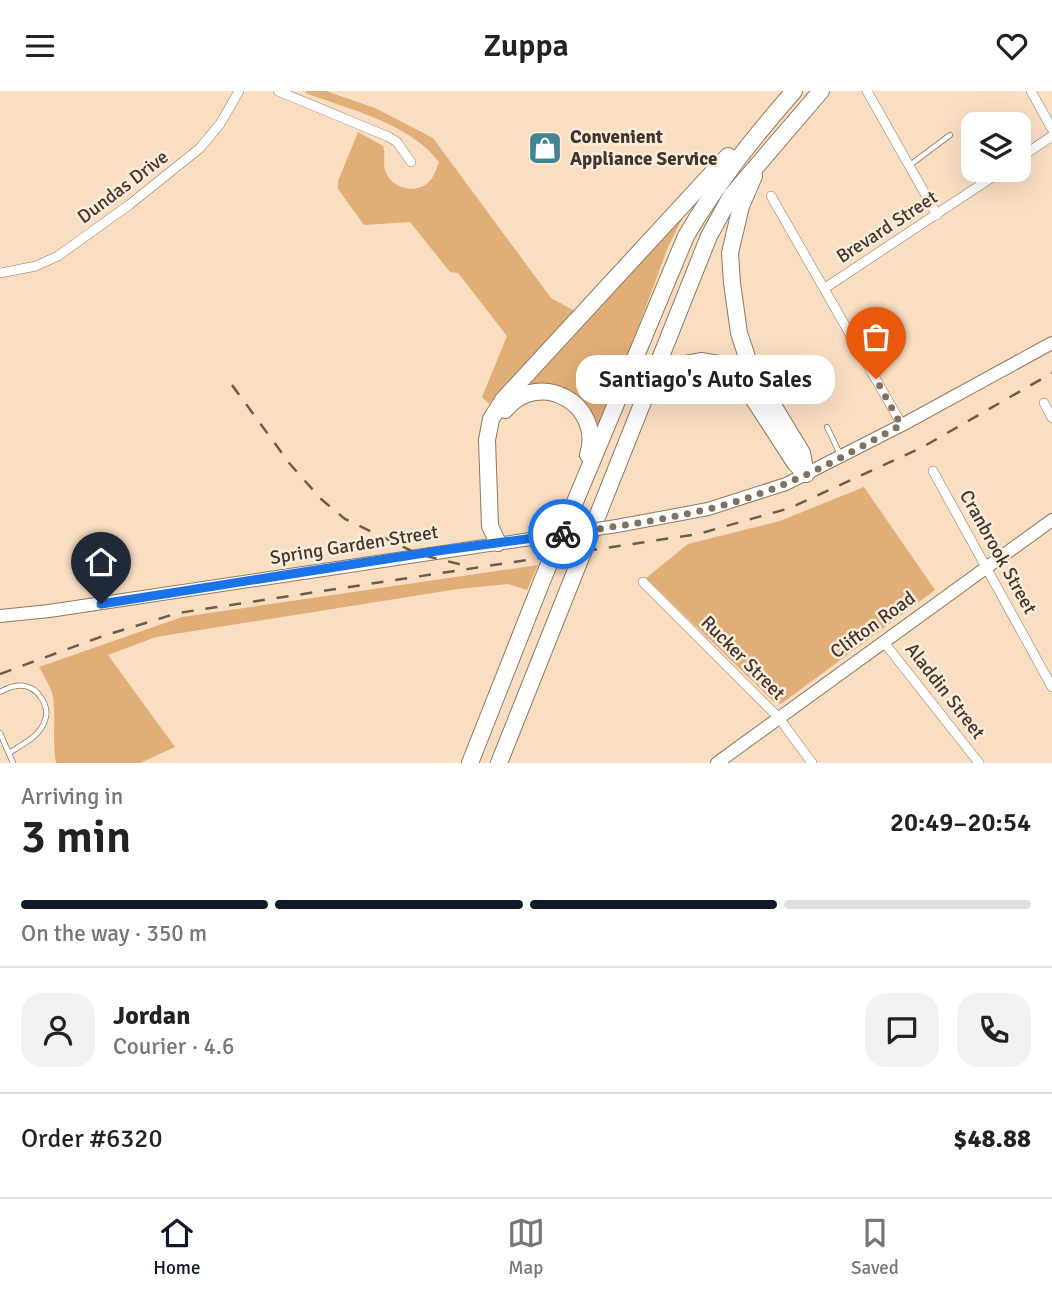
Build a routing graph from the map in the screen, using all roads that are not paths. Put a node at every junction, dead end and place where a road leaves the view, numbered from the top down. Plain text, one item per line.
1 (239, 91) edge
2 (278, 91) edge
3 (794, 91) edge
4 (821, 91) edge
5 (867, 91) edge
6 (1031, 91) edge
7 (782, 105) junction
8 (1052, 129) edge
9 (950, 135) dead end
10 (1052, 136) edge
11 (1031, 150) edge
12 (763, 156) junction
13 (411, 162) dead end
14 (909, 166) junction
15 (985, 182) edge
16 (771, 196) dead end
17 (937, 215) junction
18 (0, 273) edge
19 (825, 288) junction
20 (1052, 343) edge
21 (641, 403) junction
22 (1044, 403) dead end
23 (1052, 418) edge
24 (901, 425) junction
25 (827, 427) dead end
26 (842, 456) junction
27 (933, 471) dead end
28 (806, 474) junction
29 (1052, 520) edge
30 (498, 543) junction
31 (985, 567) junction
32 (542, 581) junction
33 (643, 582) dead end
34 (0, 616) edge
35 (883, 641) junction
36 (1052, 687) edge
37 (0, 692) edge
38 (779, 718) junction
39 (0, 733) edge
40 (9, 754) junction
41 (13, 763) edge
42 (470, 763) edge
43 (499, 763) edge
44 (717, 763) edge
45 (813, 763) edge
46 (979, 763) edge

1 - 18 street, Dundas Drive
2 - 13 street
3 - 7 highway
4 - 12 highway
5 - 14 street
6 - 8 street
7 - 30 highway
7 - 32 highway
9 - 14 lane
10 - 11 street
12 - 21 highway
12 - 28 highway
14 - 17 street
15 - 17 street, Brevard Street
16 - 19 street
17 - 19 street, Brevard Street
19 - 24 street
20 - 24 main road, Spring Garden Street
21 - 28 highway
21 - 43 highway
22 - 23 street
24 - 26 main road, Spring Garden Street
25 - 26 lane
26 - 28 main road, Spring Garden Street
27 - 31 street, Cranbrook Street
28 - 30 main road, Spring Garden Street, bridge
29 - 31 main road, Clifton Road
30 - 32 highway
30 - 34 main road, Spring Garden Street
31 - 35 main road, Clifton Road
31 - 36 street, Cranbrook Street
32 - 42 highway
33 - 38 street, Rucker Street
35 - 38 main road, Clifton Road
35 - 46 street, Aladdin Street
37 - 40 lane
38 - 44 main road, Clifton Road
38 - 45 street, Rucker Street
39 - 40 lane
40 - 41 lane

